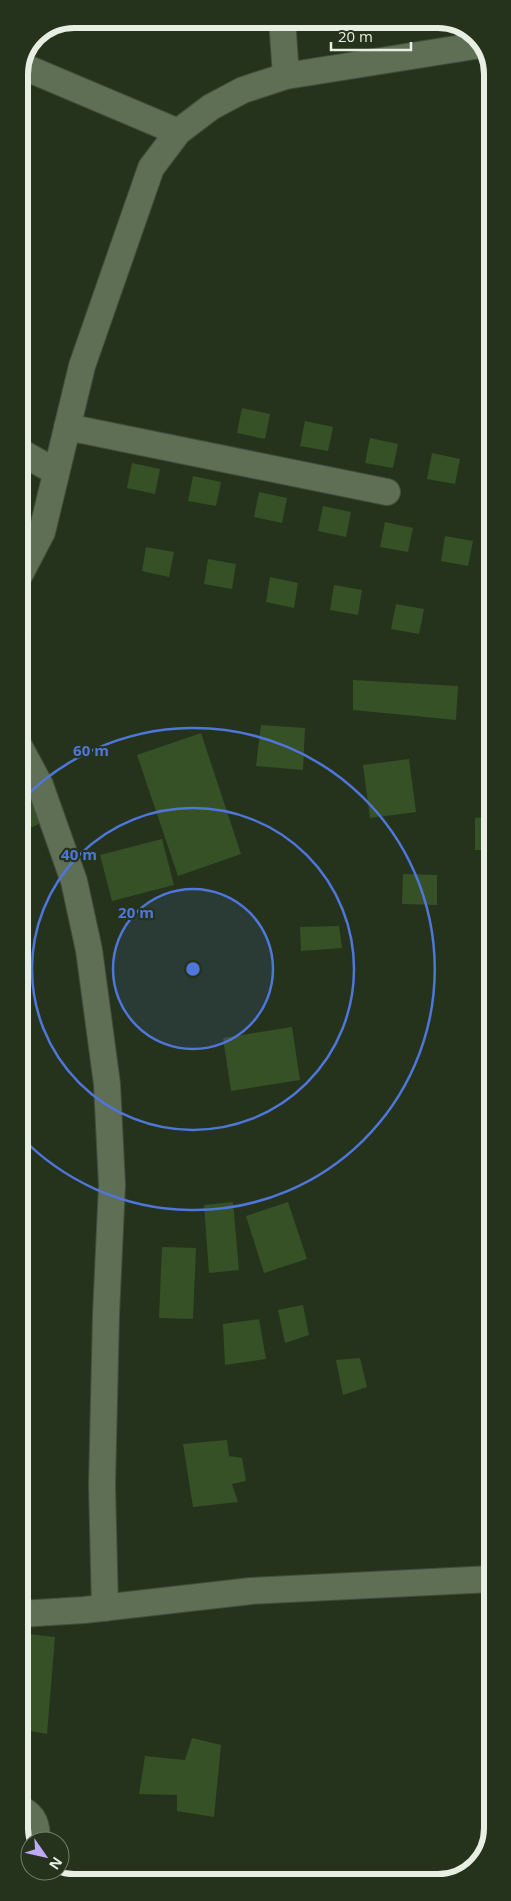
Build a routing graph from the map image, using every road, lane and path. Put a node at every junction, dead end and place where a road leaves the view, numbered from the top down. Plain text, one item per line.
1 (283, 28) edge
2 (474, 45) edge
3 (28, 69) edge
4 (286, 76) junction
5 (178, 132) junction
6 (68, 427) junction
7 (28, 456) edge
8 (56, 472) junction
9 (387, 492) dead end
10 (28, 559) edge
11 (28, 763) edge
12 (484, 1579) edge
13 (105, 1608) junction
14 (28, 1613) edge
15 (28, 1813) edge
16 (37, 1831) edge

1 - 4 street
2 - 4 street
3 - 5 street
4 - 5 street
5 - 6 street
6 - 8 street
6 - 9 street
7 - 8 street
8 - 10 street
11 - 13 street
12 - 13 street
13 - 14 street
15 - 16 street

